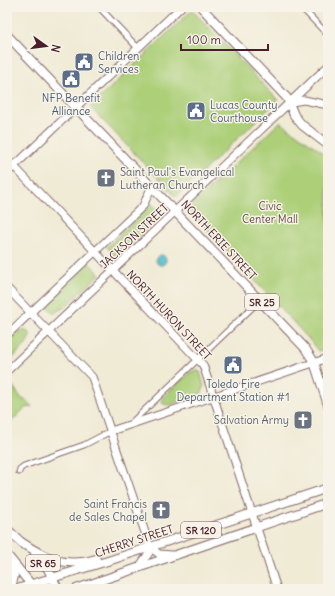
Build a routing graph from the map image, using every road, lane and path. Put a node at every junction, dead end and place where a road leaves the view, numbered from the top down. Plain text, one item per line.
1 (99, 7) edge
2 (181, 7) edge
3 (201, 7) edge
4 (301, 7) edge
5 (7, 34) edge
6 (328, 35) edge
7 (138, 48) junction
8 (328, 66) edge
9 (290, 102) junction
10 (328, 105) edge
11 (76, 107) junction
12 (328, 145) edge
13 (7, 159) edge
14 (14, 166) junction
15 (7, 173) edge
16 (152, 186) junction
17 (176, 211) junction
18 (95, 252) junction
19 (113, 271) junction
20 (7, 288) edge
21 (260, 300) junction
22 (31, 313) junction
23 (49, 332) junction
24 (7, 336) edge
25 (328, 358) edge
26 (198, 359) junction
27 (314, 362) junction
28 (7, 371) edge
29 (214, 396) junction
30 (328, 405) edge
31 (130, 424) junction
32 (111, 431) junction
33 (19, 472) dead end
34 (328, 488) edge
35 (328, 503) edge
36 (252, 513) junction
37 (257, 527) junction
38 (7, 528) edge
39 (21, 542) junction
40 (150, 547) junction
41 (7, 555) edge
42 (172, 555) junction
43 (122, 556) junction
44 (7, 561) edge
45 (139, 568) junction
46 (54, 578) junction
47 (33, 587) edge
48 (7, 589) edge
49 (15, 589) edge
50 (41, 589) edge
51 (58, 589) edge
52 (76, 589) edge
53 (278, 589) edge

1 - 7 street
2 - 7 street
3 - 9 main road
4 - 6 street
5 - 11 main road, NORTH ERIE STREET / SR 25
7 - 11 street
8 - 9 street, JACKSON STREET
9 - 10 street
9 - 12 main road
9 - 17 street, JACKSON STREET
11 - 14 street
11 - 16 main road, NORTH ERIE STREET / SR 25
13 - 14 street, NORTH HURON STREET
14 - 15 street
14 - 18 street, NORTH HURON STREET
16 - 17 main road, NORTH ERIE STREET / SR 25
16 - 18 street, JACKSON STREET
17 - 19 street, JACKSON STREET
17 - 21 main road, NORTH ERIE STREET / SR 25
18 - 19 street, NORTH HURON STREET
18 - 22 street, JACKSON STREET
19 - 23 street, JACKSON STREET
19 - 26 street, NORTH HURON STREET
20 - 22 street
21 - 26 street
21 - 27 main road, NORTH ERIE STREET / SR 25
22 - 23 street
22 - 24 street, JACKSON STREET
23 - 28 street, JACKSON STREET
23 - 32 street
25 - 27 street
26 - 29 street, NORTH HURON STREET
26 - 31 street
27 - 29 street
27 - 30 main road, NORTH ERIE STREET / SR 25
29 - 31 street
29 - 36 street, NORTH HURON STREET
31 - 32 street
32 - 33 street
32 - 40 street
34 - 36 main road, CHERRY STREET / SR 120
35 - 37 main road, SR 120
36 - 37 street, NORTH HURON STREET
36 - 40 main road, CHERRY STREET / SR 120
37 - 42 main road, SR 120
37 - 53 street, NORTH HURON STREET
38 - 39 main road, SR 65
39 - 43 main road
39 - 46 main road, SR 65
40 - 42 street
40 - 43 main road, CHERRY STREET / SR 120
40 - 45 street
41 - 47 main road, SR 65
42 - 45 main road, SR 120
43 - 46 main road, CHERRY STREET / SR 120
44 - 48 main road
45 - 52 main road, SR 120
46 - 47 main road, CHERRY STREET / SR 120
46 - 51 main road, SR 65
47 - 49 street, CHERRY STREET
47 - 50 main road

